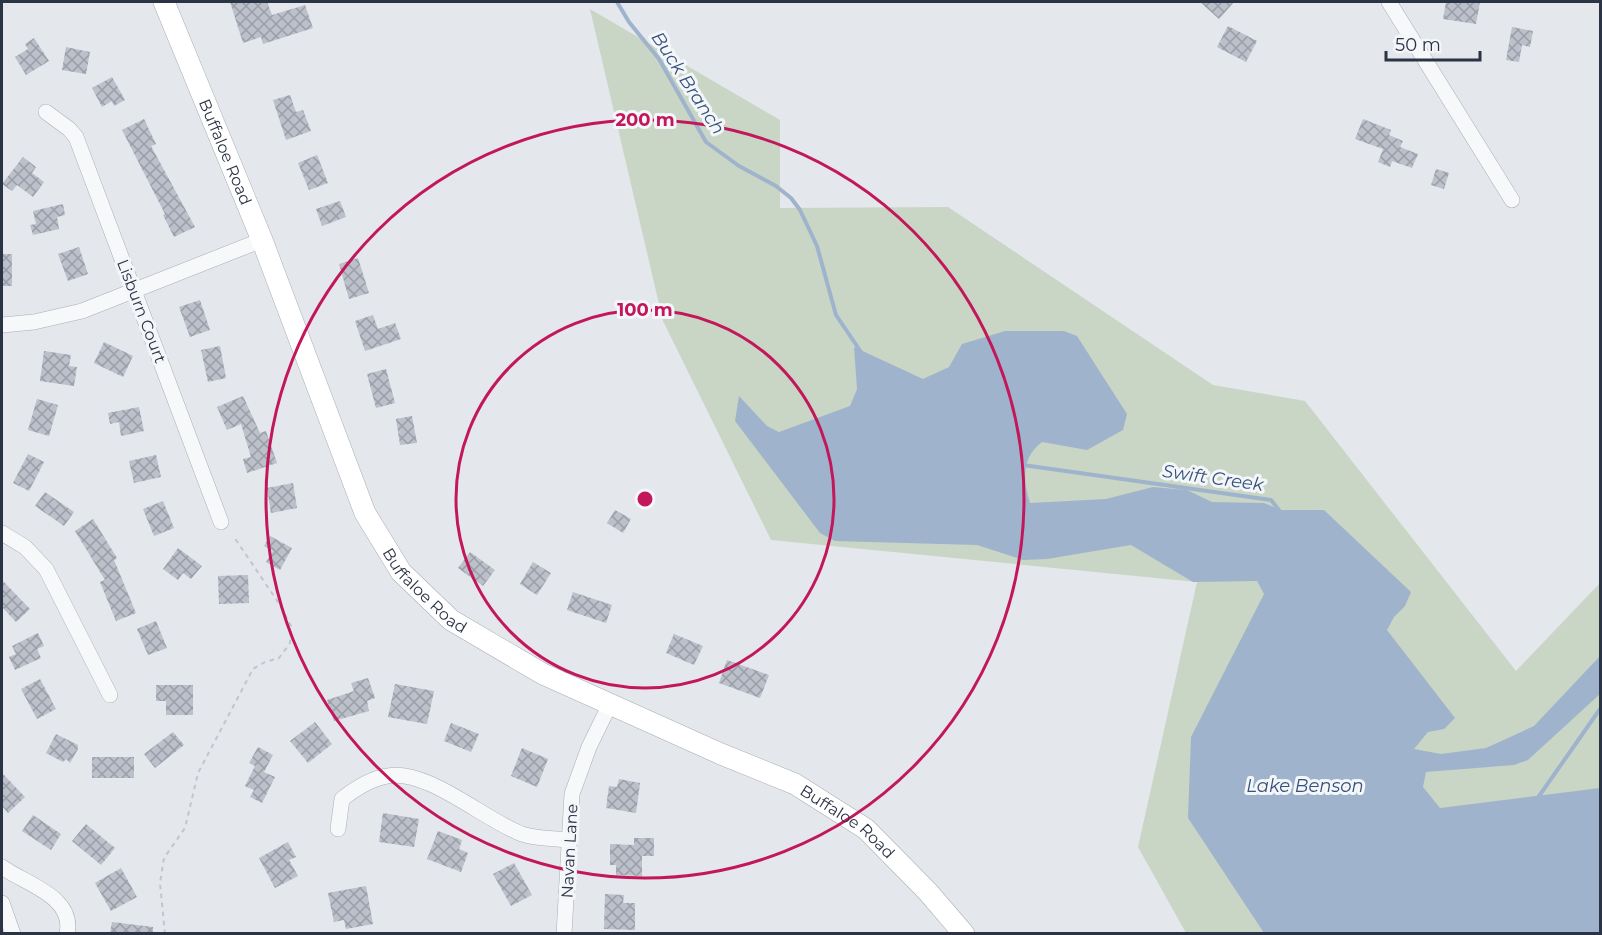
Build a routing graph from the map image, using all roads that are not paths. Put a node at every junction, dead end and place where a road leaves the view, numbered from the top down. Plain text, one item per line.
1 (164, 2) edge
2 (1389, 2) edge
3 (46, 112) dead end
4 (1512, 200) dead end
5 (262, 240) junction
6 (134, 291) junction
7 (2, 325) edge
8 (221, 522) dead end
9 (2, 533) edge
10 (110, 695) dead end
11 (610, 704) junction
12 (338, 829) dead end
13 (568, 840) junction
14 (2, 867) edge
15 (2, 903) edge
16 (13, 933) edge
17 (67, 933) edge
18 (564, 933) edge
19 (964, 933) edge

1 - 5 street, Buffaloe Road
2 - 4 street
3 - 6 street, Lisburn Court
5 - 6 street
5 - 11 street, Buffaloe Road
6 - 7 street
6 - 8 street, Lisburn Court
9 - 10 street
11 - 13 street, Navan Lane
11 - 19 street, Buffaloe Road
12 - 13 street
13 - 18 street, Navan Lane
14 - 17 street
15 - 16 street

